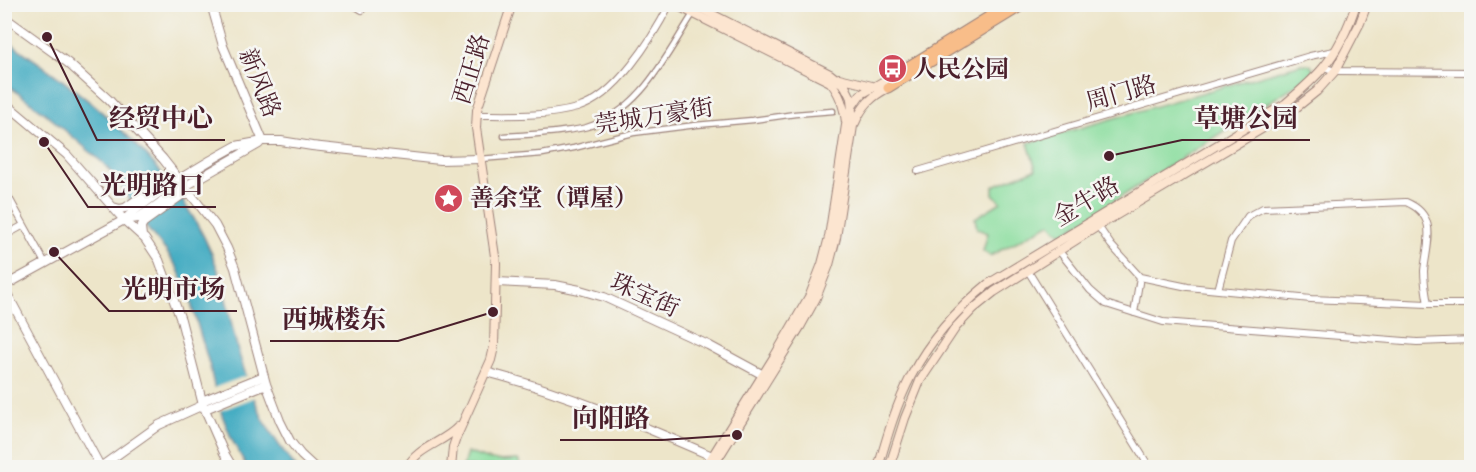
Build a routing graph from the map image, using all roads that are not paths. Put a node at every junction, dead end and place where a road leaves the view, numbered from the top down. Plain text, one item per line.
1 (211, 4) edge
2 (352, 4) edge
3 (365, 4) edge
4 (512, 4) edge
5 (672, 4) edge
6 (1009, 4) edge
7 (1025, 4) edge
8 (1356, 4) edge
9 (1367, 4) edge
10 (695, 8) edge
11 (4, 17) edge
12 (1334, 51) junction
13 (804, 65) junction
14 (816, 67) junction
15 (1324, 67) junction
16 (1335, 71) junction
17 (1472, 72) edge
18 (905, 74) junction
19 (835, 77) junction
20 (891, 83) junction
21 (873, 86) junction
22 (4, 102) edge
23 (853, 105) junction
24 (833, 111) dead end
25 (476, 116) junction
26 (850, 125) junction
27 (504, 136) dead end
28 (263, 141) junction
29 (480, 159) junction
30 (918, 171) dead end
31 (172, 181) junction
32 (4, 189) edge
33 (181, 191) junction
34 (113, 207) junction
35 (136, 215) junction
36 (124, 220) junction
37 (24, 225) junction
38 (1098, 226) junction
39 (4, 236) edge
40 (142, 236) junction
41 (1059, 251) junction
42 (45, 263) junction
43 (1028, 271) junction
44 (1140, 277) junction
45 (497, 282) junction
46 (4, 287) edge
47 (1218, 290) junction
48 (1428, 304) junction
49 (1472, 304) edge
50 (1134, 313) junction
51 (1472, 340) edge
52 (486, 372) junction
53 (765, 376) junction
54 (265, 380) junction
55 (205, 405) junction
56 (460, 424) junction
57 (712, 456) junction
58 (100, 467) edge
59 (233, 468) edge
60 (315, 468) edge
61 (407, 468) edge
62 (451, 468) edge
63 (705, 468) edge
64 (712, 468) edge
65 (878, 468) edge
66 (889, 468) edge
67 (1150, 468) edge

1 - 28 street, 新风路
2 - 3 street
4 - 25 main road, 西正路
5 - 10 main road
5 - 25 street
6 - 18 main road
7 - 18 main road
8 - 12 main road, 金牛路
9 - 16 main road
10 - 13 main road
10 - 27 street
11 - 31 street
12 - 15 main road, 金牛路
12 - 30 street, 周门路
13 - 14 main road
13 - 19 main road
13 - 26 main road
14 - 19 main road
14 - 20 main road
15 - 16 street
15 - 65 main road, 金牛路
16 - 17 street
16 - 38 main road
18 - 20 main road
19 - 21 main road
19 - 23 main road
20 - 21 main road
20 - 26 main road
21 - 23 main road
22 - 34 street
23 - 26 main road
24 - 29 street, 莞城万豪街
25 - 29 main road, 西正路
26 - 53 main road
28 - 29 street
28 - 31 street
28 - 33 street
29 - 45 main road, 西正路
31 - 33 street
31 - 35 street
32 - 37 street
33 - 35 street
33 - 54 street
34 - 35 street
34 - 36 street
35 - 36 street
35 - 40 street
36 - 40 street
36 - 42 street
37 - 39 street
37 - 42 street
38 - 41 main road
38 - 44 street
40 - 55 street
41 - 43 main road
41 - 50 street
42 - 46 street
43 - 66 main road
43 - 67 street
44 - 47 street
44 - 50 street
45 - 52 main road, 西正路
45 - 53 street, 珠宝街
46 - 58 street
47 - 48 street
47 - 48 street
48 - 49 street
50 - 51 street
52 - 56 main road, 西正路
52 - 57 street
53 - 57 main road
53 - 64 main road
54 - 55 street
54 - 60 street
55 - 58 street
55 - 59 street
56 - 61 main road, 西正路
56 - 62 main road, 西正路
57 - 63 main road

